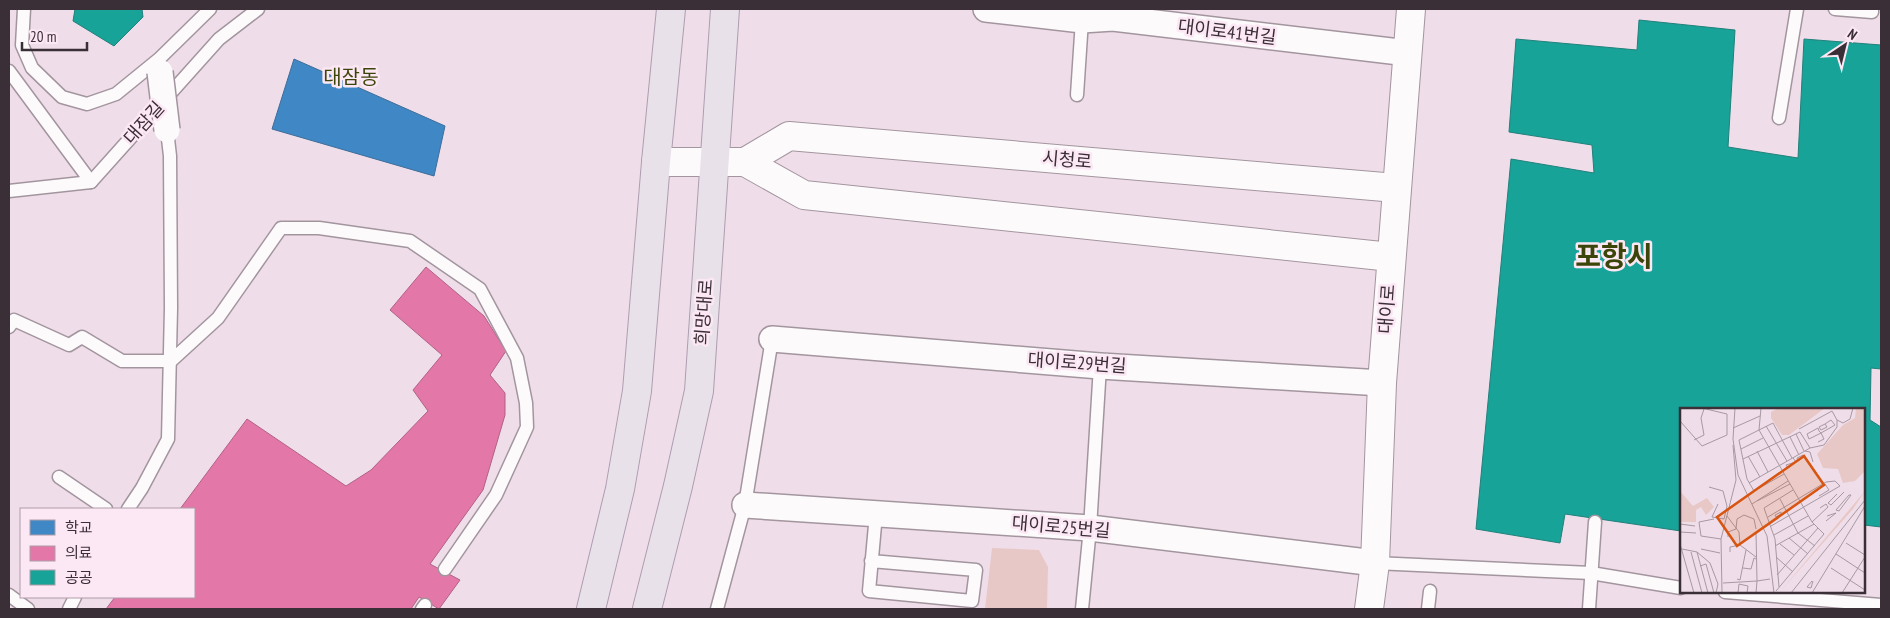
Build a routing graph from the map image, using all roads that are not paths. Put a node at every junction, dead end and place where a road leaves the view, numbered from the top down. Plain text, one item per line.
1 (24, 9) edge
2 (210, 9) edge
3 (258, 9) edge
4 (671, 9) edge
5 (725, 9) edge
6 (986, 9) edge
7 (1411, 9) edge
8 (1797, 9) edge
9 (1835, 9) edge
10 (1872, 9) edge
11 (1114, 13) edge
12 (1082, 20) junction
13 (1408, 53) junction
14 (160, 66) junction
15 (9, 71) edge
16 (1077, 95) dead end
17 (1779, 118) dead end
18 (167, 130) joint
19 (656, 162) junction
20 (745, 162) junction
21 (714, 163) junction
22 (91, 182) junction
23 (1396, 188) junction
24 (9, 191) edge
25 (1391, 257) junction
26 (10, 321) edge
27 (772, 339) joint
28 (170, 361) junction
29 (1100, 366) junction
30 (1382, 383) junction
31 (59, 477) dead end
32 (745, 505) junction
33 (105, 508) edge
34 (129, 508) edge
35 (876, 514) junction
36 (1595, 522) dead end
37 (1090, 528) junction
38 (871, 561) junction
39 (1375, 563) junction
40 (445, 569) dead end
41 (1591, 574) junction
42 (1680, 588) edge
43 (1430, 591) dead end
44 (1764, 593) edge
45 (1801, 594) edge
46 (9, 595) edge
47 (1881, 605) edge
48 (28, 609) edge
49 (591, 609) edge
50 (647, 609) edge
51 (717, 609) edge
52 (1082, 609) edge
53 (1369, 609) edge
54 (1428, 609) edge
55 (1589, 609) edge

1 - 14 lane
2 - 14 lane
3 - 22 lane, 대잠길
4 - 19 main road
5 - 21 main road, 희망대로
6 - 12 street, 대이로41번길
7 - 13 street, 대이로
8 - 17 lane
9 - 10 lane
11 - 12 street, 대이로41번길
11 - 13 street, 대이로41번길
12 - 16 lane
13 - 23 street, 대이로
14 - 18 street, bridge
15 - 22 lane
18 - 28 lane
19 - 21 street, 시청로
19 - 49 main road
20 - 21 street, 시청로
20 - 23 street, 시청로
20 - 25 street
21 - 50 main road, 희망대로
22 - 24 lane
23 - 25 street, 대이로
25 - 30 street, 대이로
26 - 28 lane
27 - 29 street, 대이로29번길
27 - 32 lane
28 - 34 lane
28 - 40 lane
29 - 30 street, 대이로29번길
29 - 37 lane
30 - 39 street, 대이로
31 - 33 lane
32 - 35 street, 대이로25번길
32 - 51 lane
35 - 37 street, 대이로25번길
35 - 38 lane
36 - 41 lane
37 - 39 street, 대이로25번길
37 - 52 lane
38 - 38 lane
39 - 41 lane
39 - 53 street, 대이로
41 - 42 lane
41 - 55 lane
43 - 54 lane
44 - 45 lane
45 - 47 lane
46 - 48 lane

